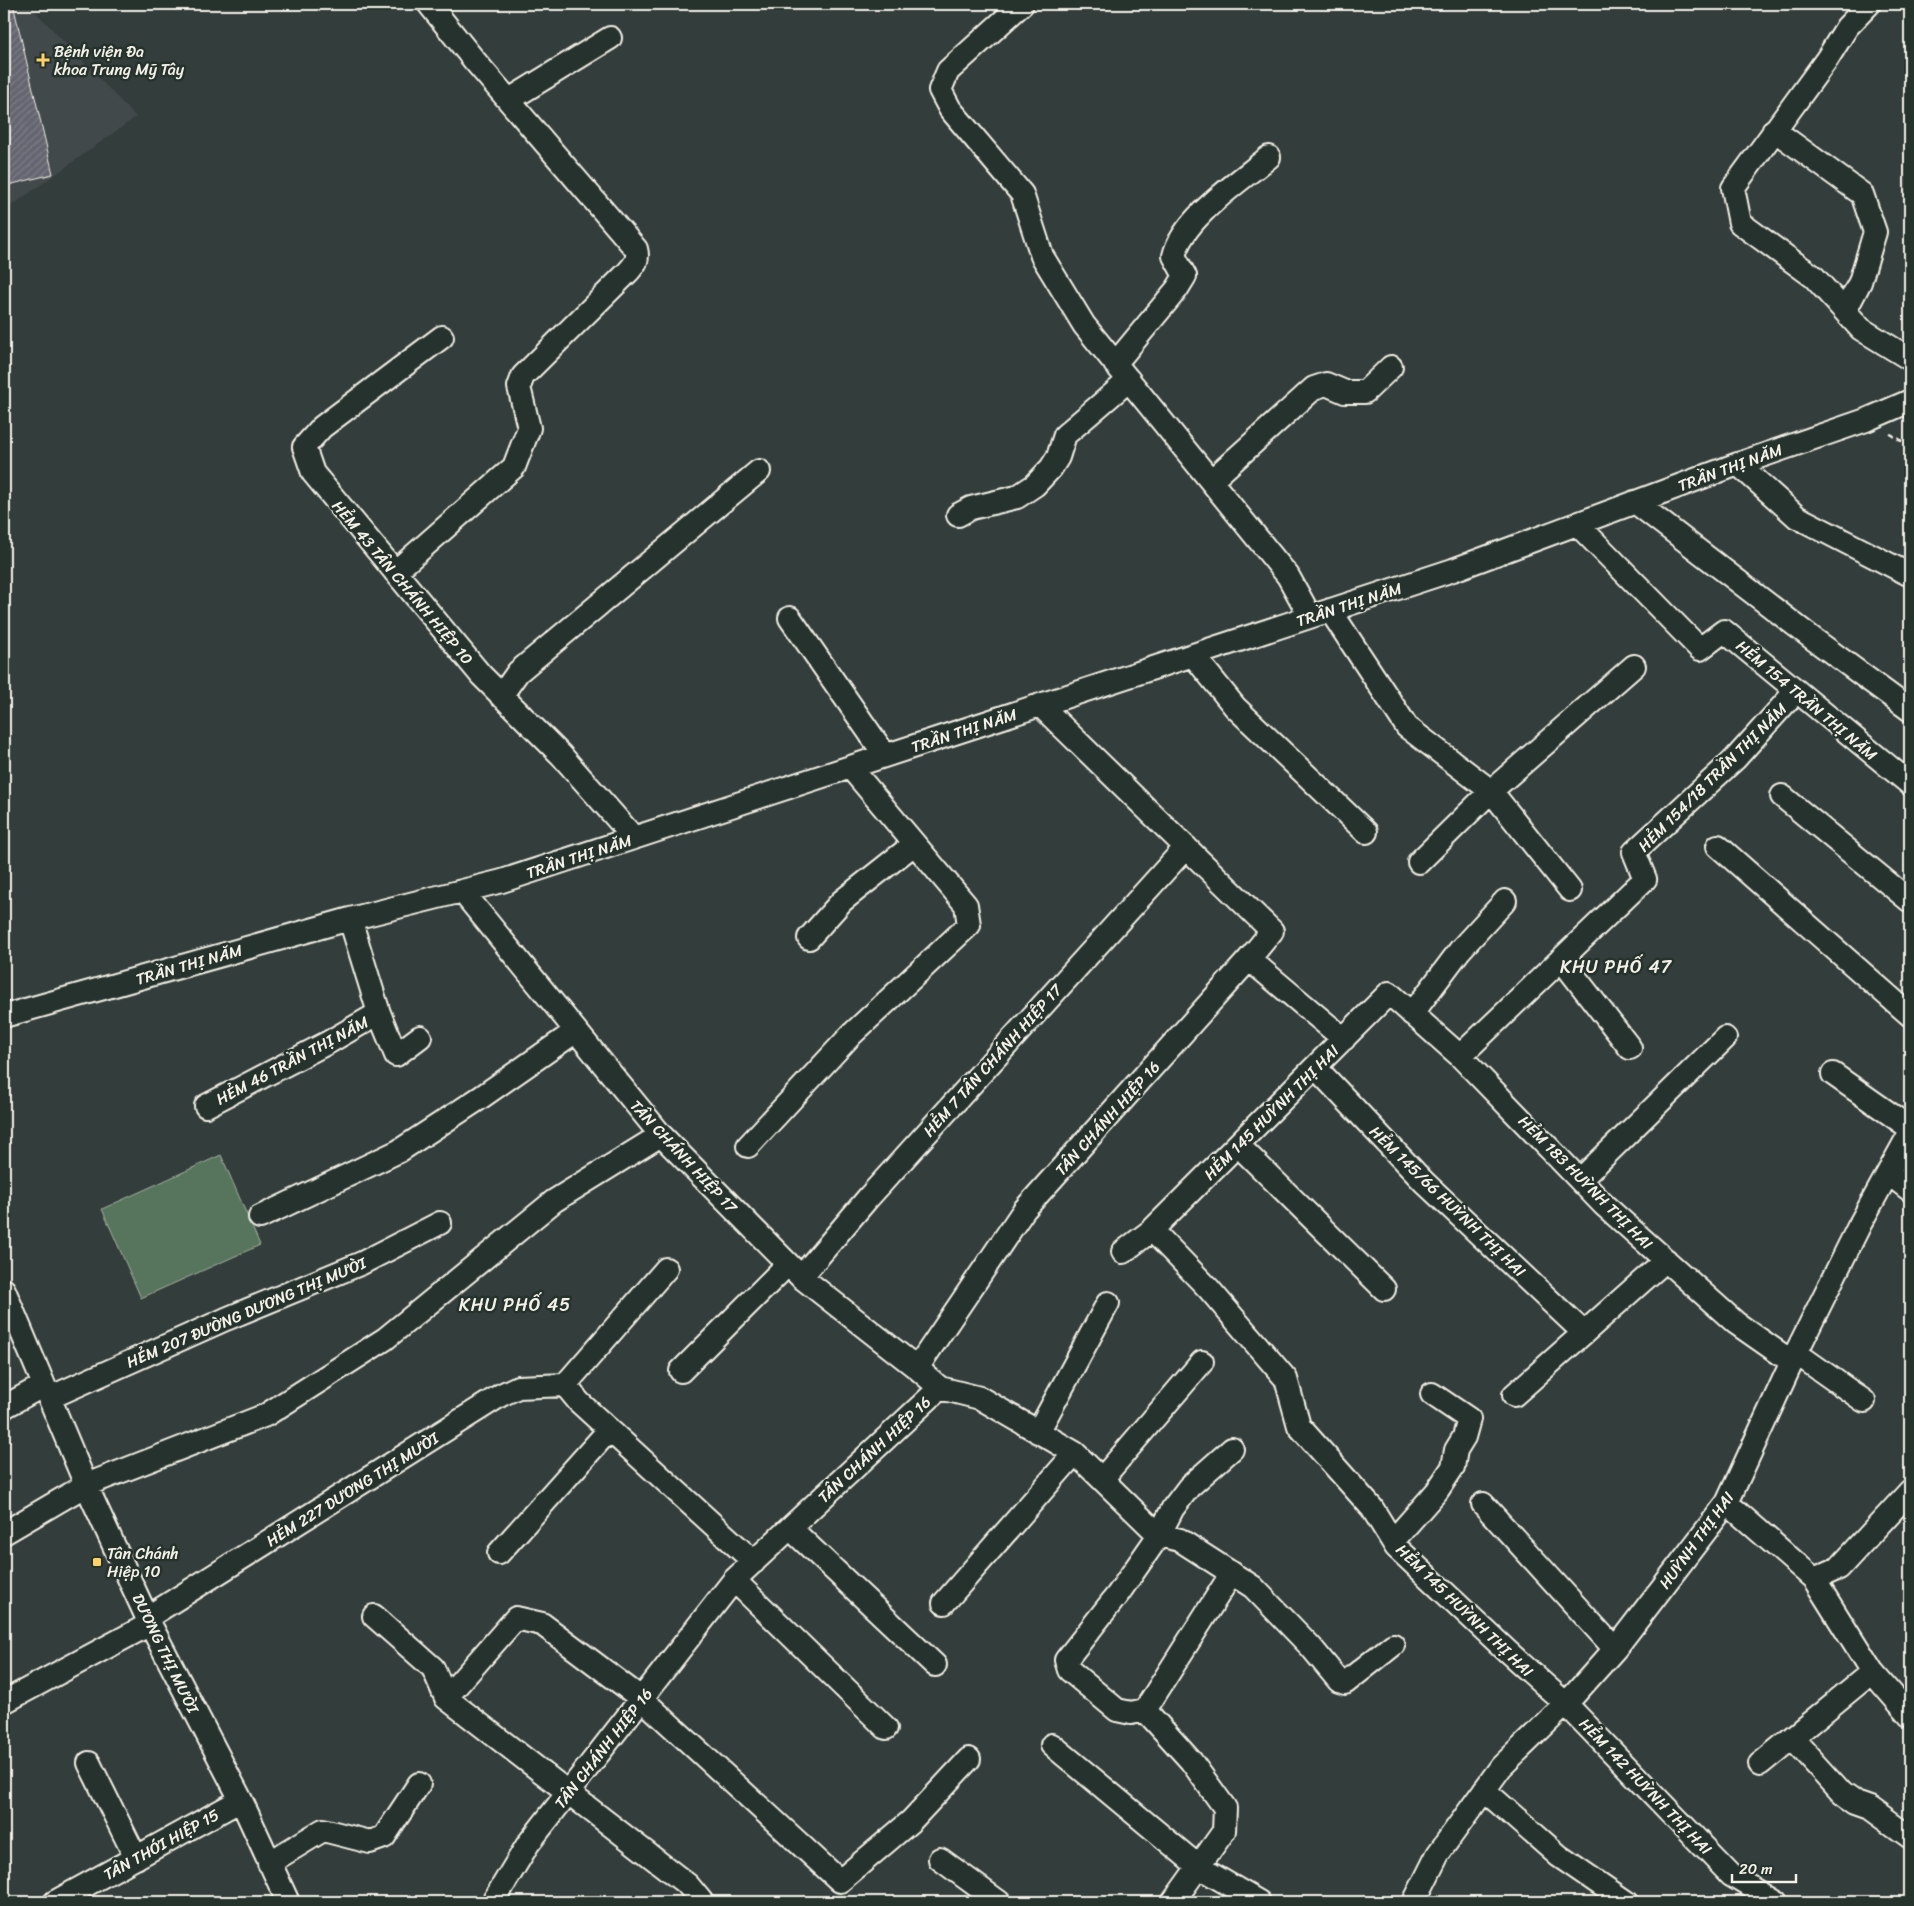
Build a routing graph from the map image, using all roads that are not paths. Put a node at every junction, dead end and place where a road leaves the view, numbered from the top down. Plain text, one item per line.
1 (429, 4) edge
2 (1022, 4) edge
3 (1869, 4) edge
4 (610, 38) dead end
5 (509, 100) junction
6 (1774, 130) junction
7 (1269, 158) dead end
8 (1845, 311) junction
9 (442, 337) dead end
10 (1910, 360) edge
11 (1392, 367) dead end
12 (1122, 372) junction
13 (1910, 401) edge
14 (1738, 464) junction
15 (759, 471) dead end
16 (1211, 481) junction
17 (1635, 502) junction
18 (958, 515) dead end
19 (1577, 524) junction
20 (395, 572) junction
21 (1910, 575) edge
22 (1320, 613) junction
23 (790, 618) dead end
24 (1193, 655) junction
25 (1634, 666) dead end
26 (1796, 691) junction
27 (501, 696) junction
28 (1040, 705) junction
29 (1910, 710) edge
30 (885, 755) junction
31 (850, 767) junction
32 (1910, 784) edge
33 (1491, 791) junction
34 (1782, 796) dead end
35 (1366, 832) dead end
36 (634, 838) junction
37 (914, 844) junction
38 (1718, 846) dead end
39 (1186, 847) junction
40 (1419, 862) dead end
41 (1570, 890) dead end
42 (462, 891) junction
43 (1505, 901) dead end
44 (1910, 901) edge
45 (350, 918) junction
46 (809, 938) dead end
47 (1249, 959) junction
48 (1560, 959) junction
49 (1389, 993) joint
50 (378, 1013) junction
51 (1412, 1014) junction
52 (1910, 1015) edge
53 (4, 1016) edge
54 (576, 1031) junction
55 (420, 1037) dead end
56 (1725, 1038) dead end
57 (1344, 1039) junction
58 (1630, 1048) dead end
59 (1460, 1056) junction
60 (1316, 1068) junction
61 (1833, 1074) dead end
62 (206, 1106) dead end
63 (1910, 1128) edge
64 (1910, 1133) edge
65 (661, 1136) junction
66 (1238, 1145) junction
67 (748, 1146) dead end
68 (1888, 1173) junction
69 (1580, 1180) junction
70 (1910, 1190) edge
71 (260, 1216) dead end
72 (440, 1223) dead end
73 (1152, 1230) junction
74 (1124, 1252) dead end
75 (1666, 1260) junction
76 (666, 1269) dead end
77 (794, 1271) junction
78 (1384, 1290) dead end
79 (6, 1300) edge
80 (1108, 1303) dead end
81 (1583, 1332) junction
82 (1794, 1357) junction
83 (1202, 1362) dead end
84 (917, 1368) junction
85 (681, 1372) dead end
86 (565, 1385) junction
87 (940, 1388) junction
88 (47, 1391) junction
89 (1432, 1394) dead end
90 (1514, 1394) dead end
91 (1864, 1401) dead end
92 (4, 1407) edge
93 (609, 1430) junction
94 (1038, 1432) junction
95 (1232, 1449) dead end
96 (1075, 1453) junction
97 (1102, 1479) junction
98 (86, 1485) junction
99 (1910, 1491) edge
100 (1727, 1503) junction
101 (1483, 1504) dead end
102 (790, 1528) junction
103 (4, 1533) edge
104 (1159, 1535) junction
105 (1393, 1541) junction
106 (499, 1554) dead end
107 (754, 1562) junction
108 (1232, 1573) junction
109 (1814, 1579) junction
110 (734, 1580) junction
111 (944, 1603) dead end
112 (374, 1616) dead end
113 (149, 1621) junction
114 (1392, 1645) dead end
115 (1615, 1649) junction
116 (935, 1665) dead end
117 (1872, 1672) junction
118 (446, 1698) junction
119 (642, 1699) junction
120 (4, 1702) edge
121 (1566, 1704) junction
122 (1145, 1710) junction
123 (1910, 1716) edge
124 (886, 1728) dead end
125 (1792, 1738) junction
126 (1052, 1745) dead end
127 (969, 1759) dead end
128 (89, 1763) dead end
129 (1760, 1764) dead end
130 (419, 1784) dead end
131 (1484, 1790) junction
132 (570, 1792) junction
133 (240, 1800) junction
134 (1910, 1837) edge
135 (136, 1858) junction
136 (940, 1859) dead end
137 (269, 1863) junction
138 (1198, 1867) junction
139 (56, 1902) edge
140 (288, 1902) edge
141 (492, 1902) edge
142 (702, 1902) edge
143 (1000, 1902) edge
144 (1173, 1902) edge
145 (1259, 1902) edge
146 (1414, 1902) edge
147 (1626, 1902) edge
148 (1776, 1902) edge

1 - 5 street
2 - 12 street
3 - 6 street
4 - 5 street
5 - 20 street
6 - 8 street
6 - 8 street
7 - 12 street
8 - 10 street
9 - 20 street, HẺM 43 TÂN CHÁNH HIỆP 10
11 - 16 street
12 - 16 street
12 - 18 street
13 - 14 street, TRẦN THỊ NĂM
14 - 17 street, TRẦN THỊ NĂM
14 - 21 street
15 - 27 street
16 - 22 street
17 - 19 street, TRẦN THỊ NĂM
17 - 29 street
19 - 22 street, TRẦN THỊ NĂM
19 - 26 street, HẺM 154 TRẦN THỊ NĂM
20 - 27 street, HẺM 43 TÂN CHÁNH HIỆP 10
22 - 24 street, TRẦN THỊ NĂM
22 - 33 street
23 - 30 street
24 - 28 street, TRẦN THỊ NĂM
24 - 35 street
25 - 33 street
26 - 32 street, HẺM 154 TRẦN THỊ NĂM
26 - 48 street, HẺM 154/18 TRẦN THỊ NĂM
27 - 36 street, HẺM 43 TÂN CHÁNH HIỆP 10
28 - 30 street, TRẦN THỊ NĂM
28 - 39 street
30 - 31 street, TRẦN THỊ NĂM
31 - 36 street, TRẦN THỊ NĂM
31 - 37 street
33 - 40 street
33 - 41 street
34 - 44 street
36 - 42 street, TRẦN THỊ NĂM
37 - 46 street
37 - 67 street
38 - 52 street
39 - 47 street, TÂN CHÁNH HIỆP 16
39 - 77 street, HẺM 7 TÂN CHÁNH HIỆP 17
42 - 45 street, TRẦN THỊ NĂM
42 - 54 street, TÂN CHÁNH HIỆP 17
43 - 51 street
45 - 50 street, HẺM 46 TRẦN THỊ NĂM
45 - 53 street, TRẦN THỊ NĂM
47 - 57 street
47 - 84 street, TÂN CHÁNH HIỆP 16
48 - 58 street
48 - 59 street, HẺM 154/18 TRẦN THỊ NĂM
49 - 51 street, HẺM 183 HUỲNH THỊ HAI
49 - 57 street, HẺM 145 HUỲNH THỊ HAI
50 - 55 street, HẺM 46 TRẦN THỊ NĂM
50 - 62 street, HẺM 46 TRẦN THỊ NĂM
51 - 59 street, HẺM 183 HUỲNH THỊ HAI
54 - 65 street, TÂN CHÁNH HIỆP 17
54 - 71 street
56 - 69 street
57 - 60 street, HẺM 145 HUỲNH THỊ HAI
59 - 69 street, HẺM 183 HUỲNH THỊ HAI
60 - 66 street, HẺM 145 HUỲNH THỊ HAI
60 - 81 street, HẺM 145/66 HUỲNH THỊ HAI
61 - 63 street
64 - 68 street, HUỲNH THỊ HAI
65 - 77 street, TÂN CHÁNH HIỆP 17
65 - 98 street
66 - 73 street, HẺM 145 HUỲNH THỊ HAI
66 - 78 street
68 - 70 street
68 - 82 street, HUỲNH THỊ HAI
69 - 75 street, HẺM 183 HUỲNH THỊ HAI
72 - 88 street, HẺM 207 ĐƯỜNG DƯƠNG THỊ MƯỜI
73 - 74 street, HẺM 145 HUỲNH THỊ HAI
73 - 105 street, HẺM 145 HUỲNH THỊ HAI
75 - 81 street
75 - 82 street, HẺM 183 HUỲNH THỊ HAI
76 - 86 street
77 - 84 street, TÂN CHÁNH HIỆP 17
77 - 85 street, HẺM 7 TÂN CHÁNH HIỆP 17
79 - 88 street, DƯƠNG THỊ MƯỜI
80 - 94 street
81 - 90 street
82 - 91 street, HẺM 183 HUỲNH THỊ HAI
82 - 100 street, HUỲNH THỊ HAI
83 - 97 street
84 - 87 street, TÂN CHÁNH HIỆP 16
86 - 93 street
86 - 113 street, HẺM 227 DƯƠNG THỊ MƯỜI
87 - 94 street
87 - 102 street, TÂN CHÁNH HIỆP 16
88 - 92 street, HẺM 207 ĐƯỜNG DƯƠNG THỊ MƯỜI
88 - 98 street, DƯƠNG THỊ MƯỜI
89 - 105 street
93 - 106 street
93 - 107 street
94 - 96 street
95 - 104 street
96 - 97 street
96 - 111 street
97 - 104 street
98 - 103 street
98 - 113 street, DƯƠNG THỊ MƯỜI
99 - 109 street
100 - 109 street
100 - 115 street, HUỲNH THỊ HAI
101 - 115 street
102 - 107 street, TÂN CHÁNH HIỆP 16
102 - 116 street
104 - 108 street
104 - 122 street
105 - 121 street, HẺM 145 HUỲNH THỊ HAI
107 - 110 street, TÂN CHÁNH HIỆP 16
108 - 114 street
108 - 122 street
109 - 117 street
110 - 119 street, TÂN CHÁNH HIỆP 16
110 - 124 street
112 - 118 street
113 - 120 street, HẺM 227 DƯƠNG THỊ MƯỜI
113 - 133 street, DƯƠNG THỊ MƯỜI
115 - 121 street, HUỲNH THỊ HAI
117 - 123 street
117 - 125 street
118 - 119 street
118 - 132 street
119 - 127 street
119 - 132 street, TÂN CHÁNH HIỆP 16
121 - 131 street, HUỲNH THỊ HAI
121 - 148 street, HẺM 142 HUỲNH THỊ HAI
122 - 138 street
125 - 129 street
125 - 134 street
126 - 138 street
128 - 135 street
130 - 137 street
131 - 146 street, HUỲNH THỊ HAI
131 - 147 street
132 - 141 street, TÂN CHÁNH HIỆP 16
132 - 142 street
133 - 135 street, TÂN THỚI HIỆP 15
133 - 137 street, DƯƠNG THỊ MƯỜI
135 - 139 street, TÂN THỚI HIỆP 15
136 - 143 street
137 - 140 street, DƯƠNG THỊ MƯỜI
138 - 144 street
138 - 145 street

